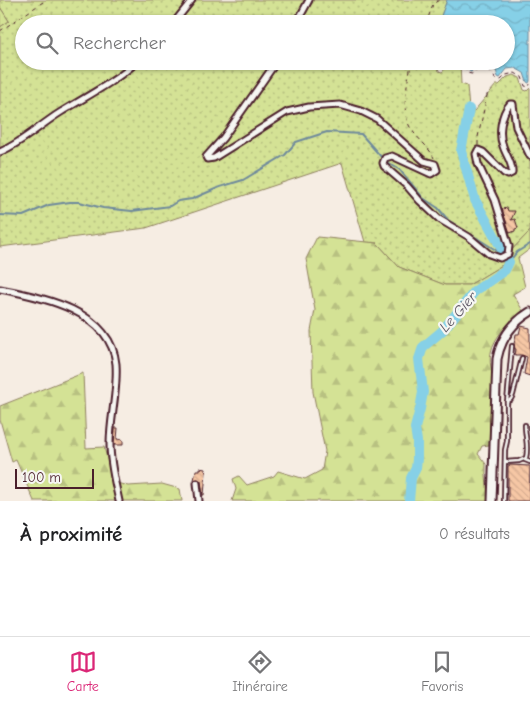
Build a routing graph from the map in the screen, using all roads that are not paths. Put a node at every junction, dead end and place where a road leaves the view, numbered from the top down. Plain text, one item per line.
1 (192, 0) edge
2 (309, 0) edge
3 (180, 15) edge
4 (301, 15) edge
5 (126, 70) edge
6 (272, 70) edge
7 (0, 152) edge
8 (530, 156) edge
9 (0, 289) edge
10 (530, 312) edge
11 (512, 346) dead end
12 (522, 358) dead end
13 (508, 402) junction
14 (526, 425) dead end
15 (494, 452) junction
16 (505, 452) junction
17 (525, 460) junction
18 (506, 462) junction
19 (530, 462) edge
20 (197, 483) dead end
21 (119, 501) edge
22 (199, 501) edge
23 (492, 501) edge
24 (504, 501) edge

1 - 3 street
2 - 4 street
5 - 7 street
6 - 8 street
9 - 21 street
10 - 15 main road
11 - 13 lane
12 - 13 lane
13 - 16 lane
14 - 17 lane
15 - 16 lane
15 - 23 main road
16 - 18 lane
17 - 18 lane
17 - 19 lane
18 - 24 lane
20 - 22 street

